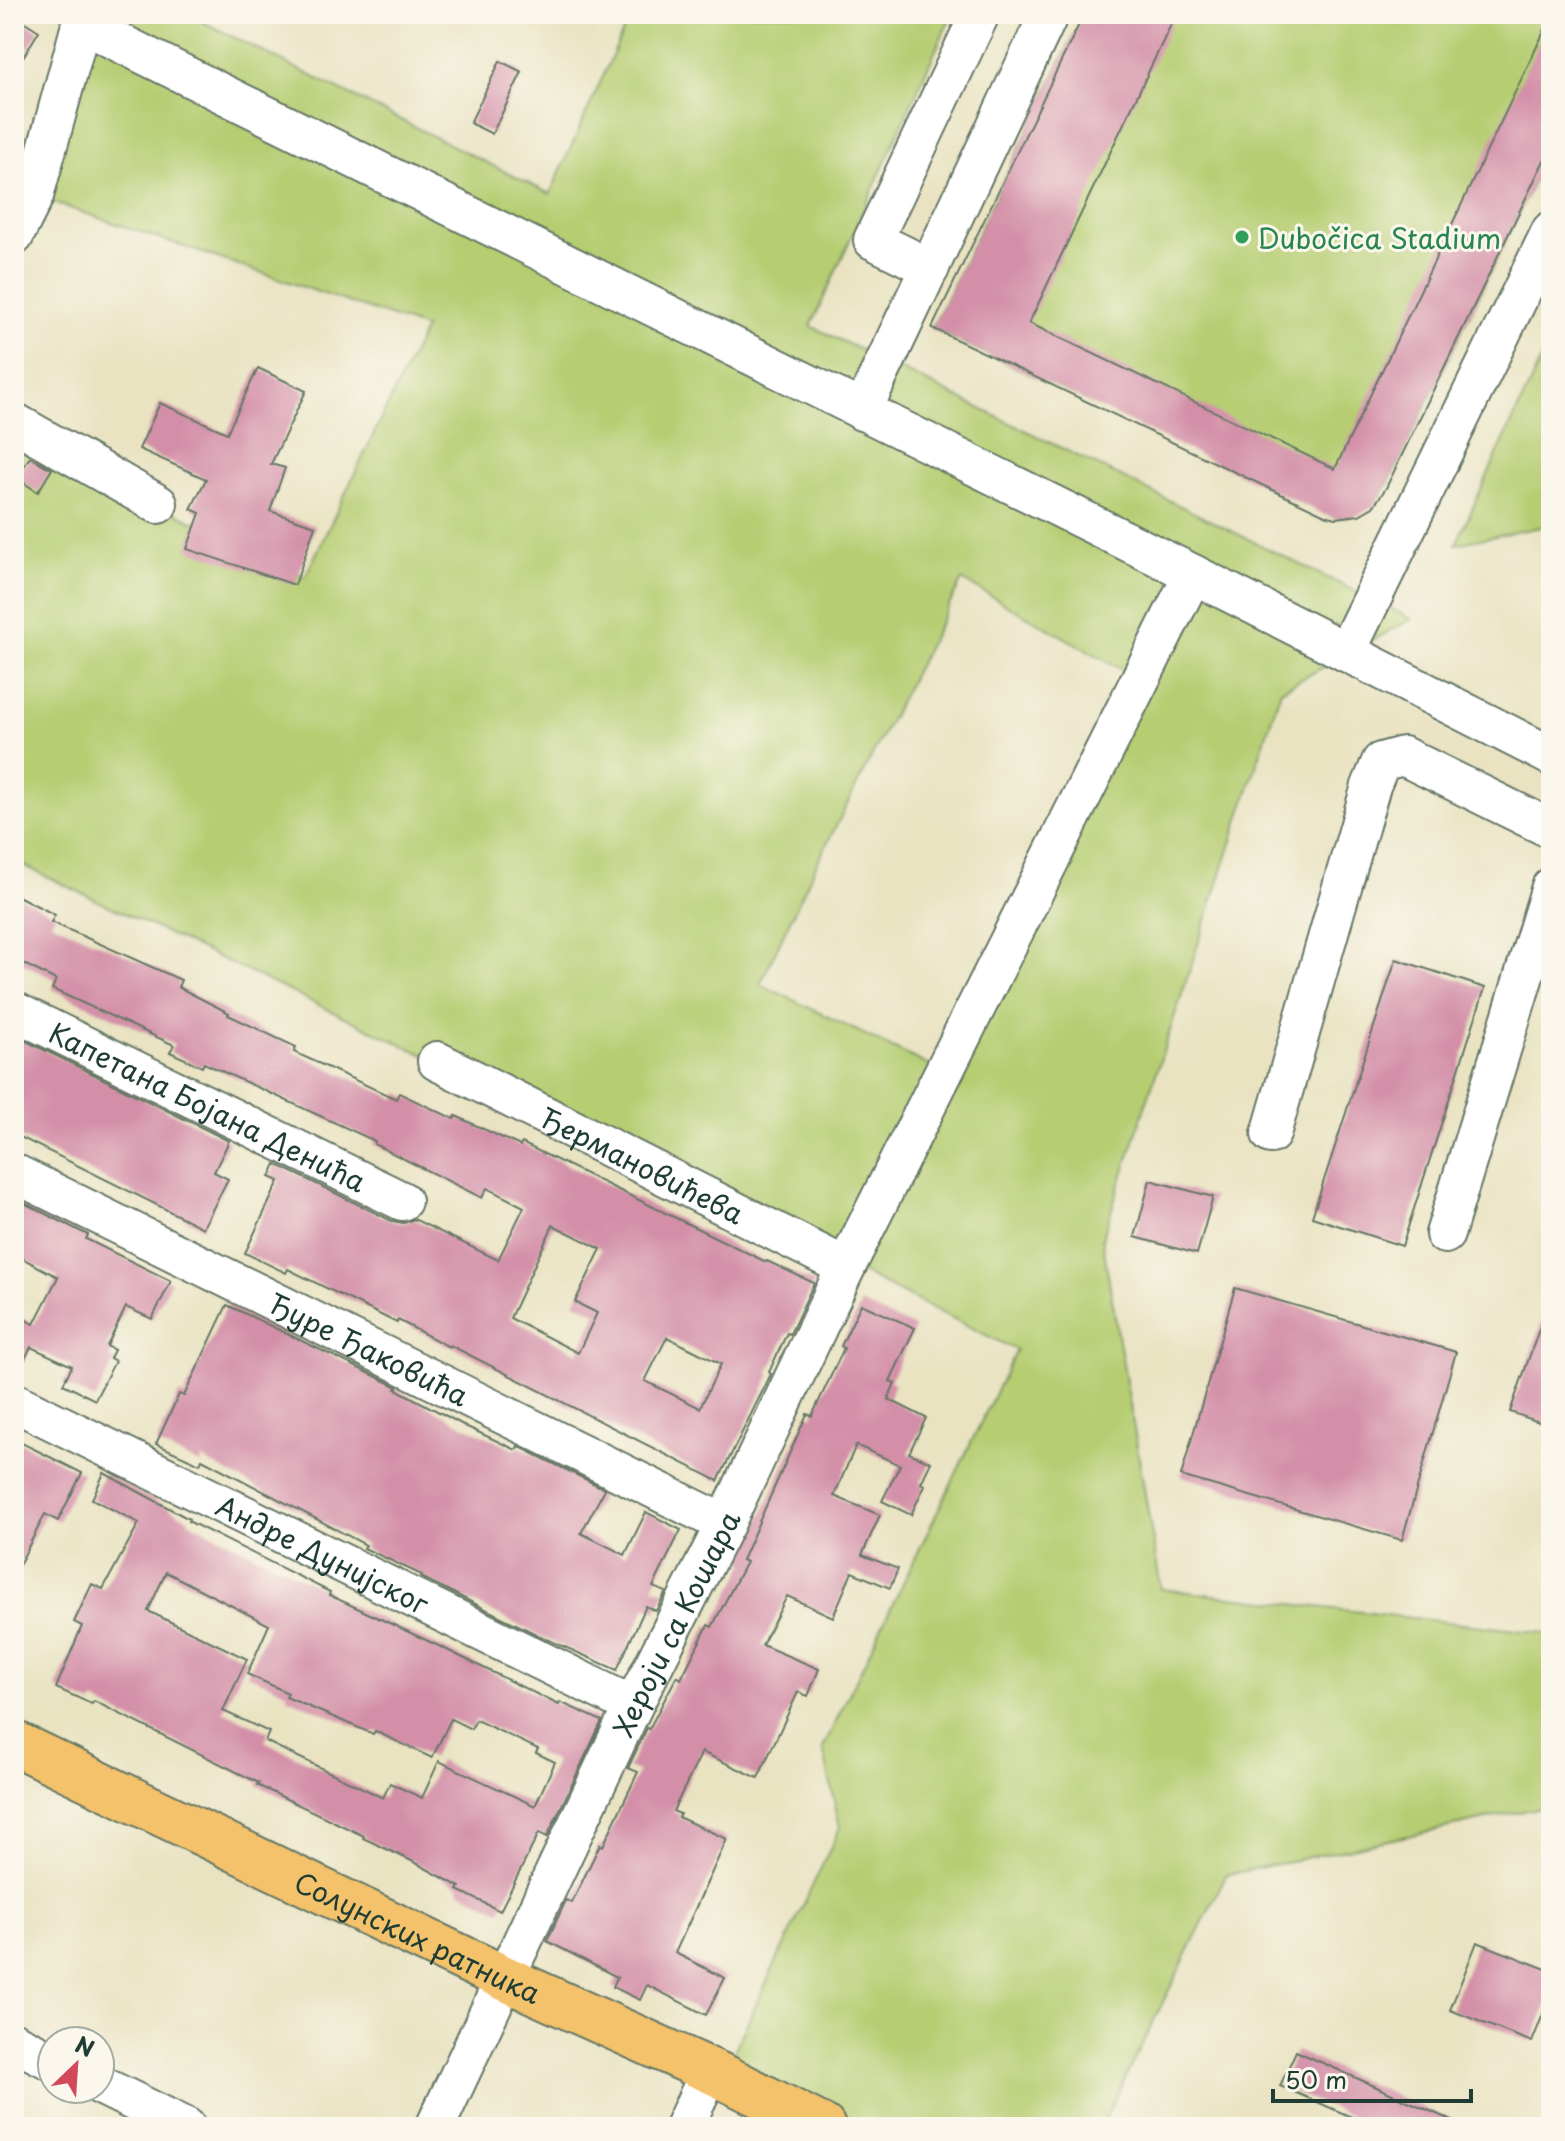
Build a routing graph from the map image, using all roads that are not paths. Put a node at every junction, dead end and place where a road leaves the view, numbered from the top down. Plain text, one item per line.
1 (980, 14) edge
2 (1049, 14) edge
3 (83, 19) edge
4 (1551, 231) edge
5 (14, 236) edge
6 (930, 268) junction
7 (862, 411) junction
8 (14, 422) edge
9 (158, 504) dead end
10 (1193, 574) junction
11 (1346, 652) junction
12 (1551, 756) edge
13 (1551, 829) edge
14 (1551, 887) edge
15 (14, 1011) edge
16 (437, 1061) dead end
17 (1271, 1134) dead end
18 (14, 1173) edge
19 (402, 1201) dead end
20 (1445, 1234) dead end
21 (846, 1267) junction
22 (14, 1402) edge
23 (725, 1524) junction
24 (633, 1706) junction
25 (14, 1743) edge
26 (504, 1978) junction
27 (14, 2042) edge
28 (36, 2053) edge
29 (710, 2071) junction
30 (116, 2093) edge
31 (186, 2127) edge
32 (435, 2127) edge
33 (684, 2127) edge
34 (823, 2127) edge

1 - 6 street
2 - 6 street
3 - 5 street
3 - 7 street
4 - 11 street
6 - 7 street
7 - 10 street
8 - 9 street
10 - 11 street
10 - 21 street, Хероји са Кошара
11 - 12 street
13 - 17 street
14 - 20 street
15 - 19 street, Капетана Бојана Денића
16 - 21 street, Ђермановићева
18 - 23 street, Ђуре Ђаковића
21 - 23 street, Хероји са Кошара
22 - 24 street, Андре Дунијског
23 - 24 street, Хероји са Кошара
24 - 26 street, Хероји са Кошара
25 - 26 main road, Солунских ратника
26 - 29 main road, Солунских ратника
26 - 32 street, Хероји са Кошара
27 - 28 street
29 - 33 street
29 - 34 main road, Солунских ратника
30 - 31 street

